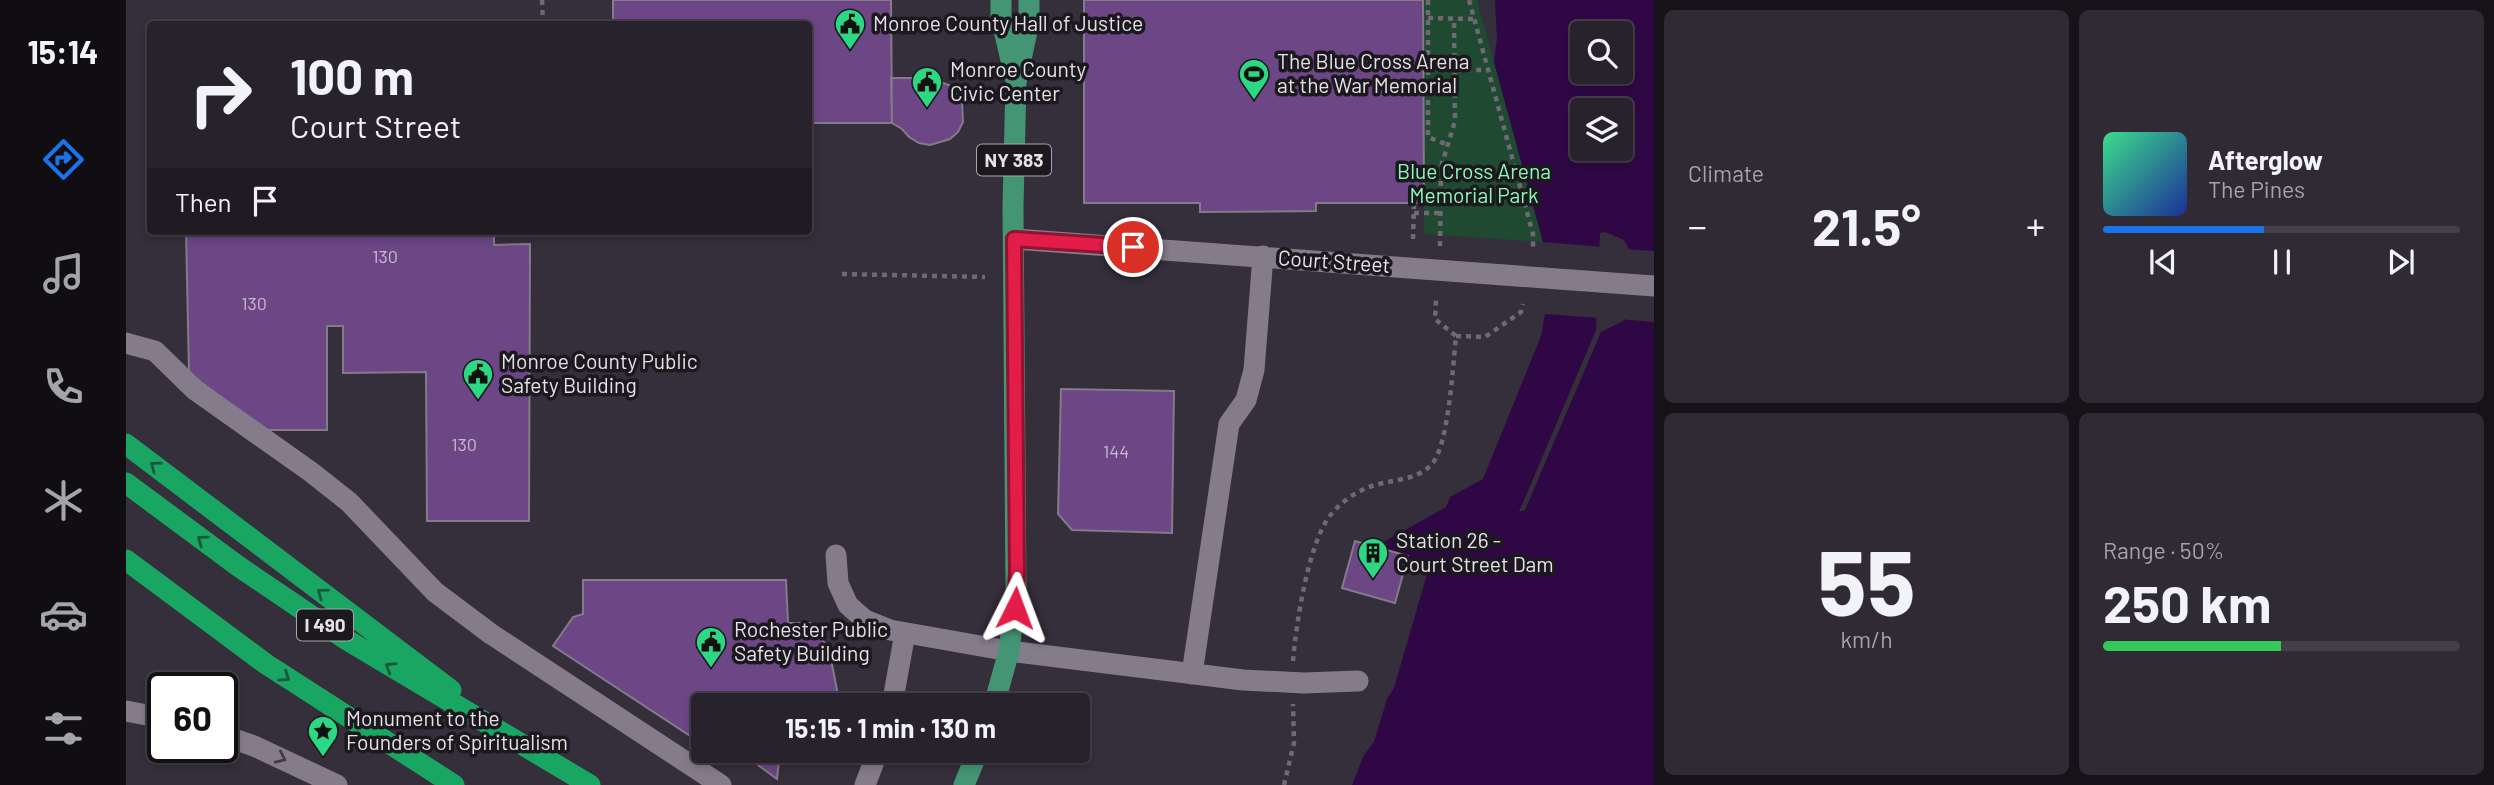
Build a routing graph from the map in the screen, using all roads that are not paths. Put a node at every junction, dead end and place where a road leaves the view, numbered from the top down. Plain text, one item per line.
1 (1000, 0) edge
2 (1029, 0) edge
3 (1016, 82) junction
4 (1014, 239) junction
5 (1263, 257) junction
6 (1654, 286) edge
7 (126, 343) edge
8 (126, 444) edge
9 (126, 484) edge
10 (836, 555) dead end
11 (126, 561) edge
12 (126, 576) edge
13 (905, 633) junction
14 (229, 638) junction
15 (1009, 651) junction
16 (1192, 674) junction
17 (1358, 681) dead end
18 (894, 693) edge
19 (997, 693) edge
20 (126, 711) edge
21 (147, 715) edge
22 (238, 740) edge
23 (533, 752) junction
24 (873, 763) edge
25 (973, 763) edge
26 (329, 783) edge
27 (454, 785) edge
28 (590, 785) edge
29 (721, 785) edge
30 (865, 785) edge
31 (964, 785) edge

1 - 3 main road, NY 383
2 - 3 main road, NY 383
3 - 4 main road, NY 383
4 - 5 street, Court Street
4 - 15 main road, NY 383
5 - 6 street, Court Street
5 - 16 street
7 - 29 street
23 -> 8 highway
23 -> 9 highway, I 490
10 - 13 street
11 - 14 highway
12 - 14 highway
13 - 15 street
13 - 18 street
14 -> 27 highway
15 - 16 street
15 - 19 main road, NY 383
16 - 17 street
20 - 21 street
22 -> 26 street
23 - 28 highway, I 490
24 - 30 street
25 - 31 main road

